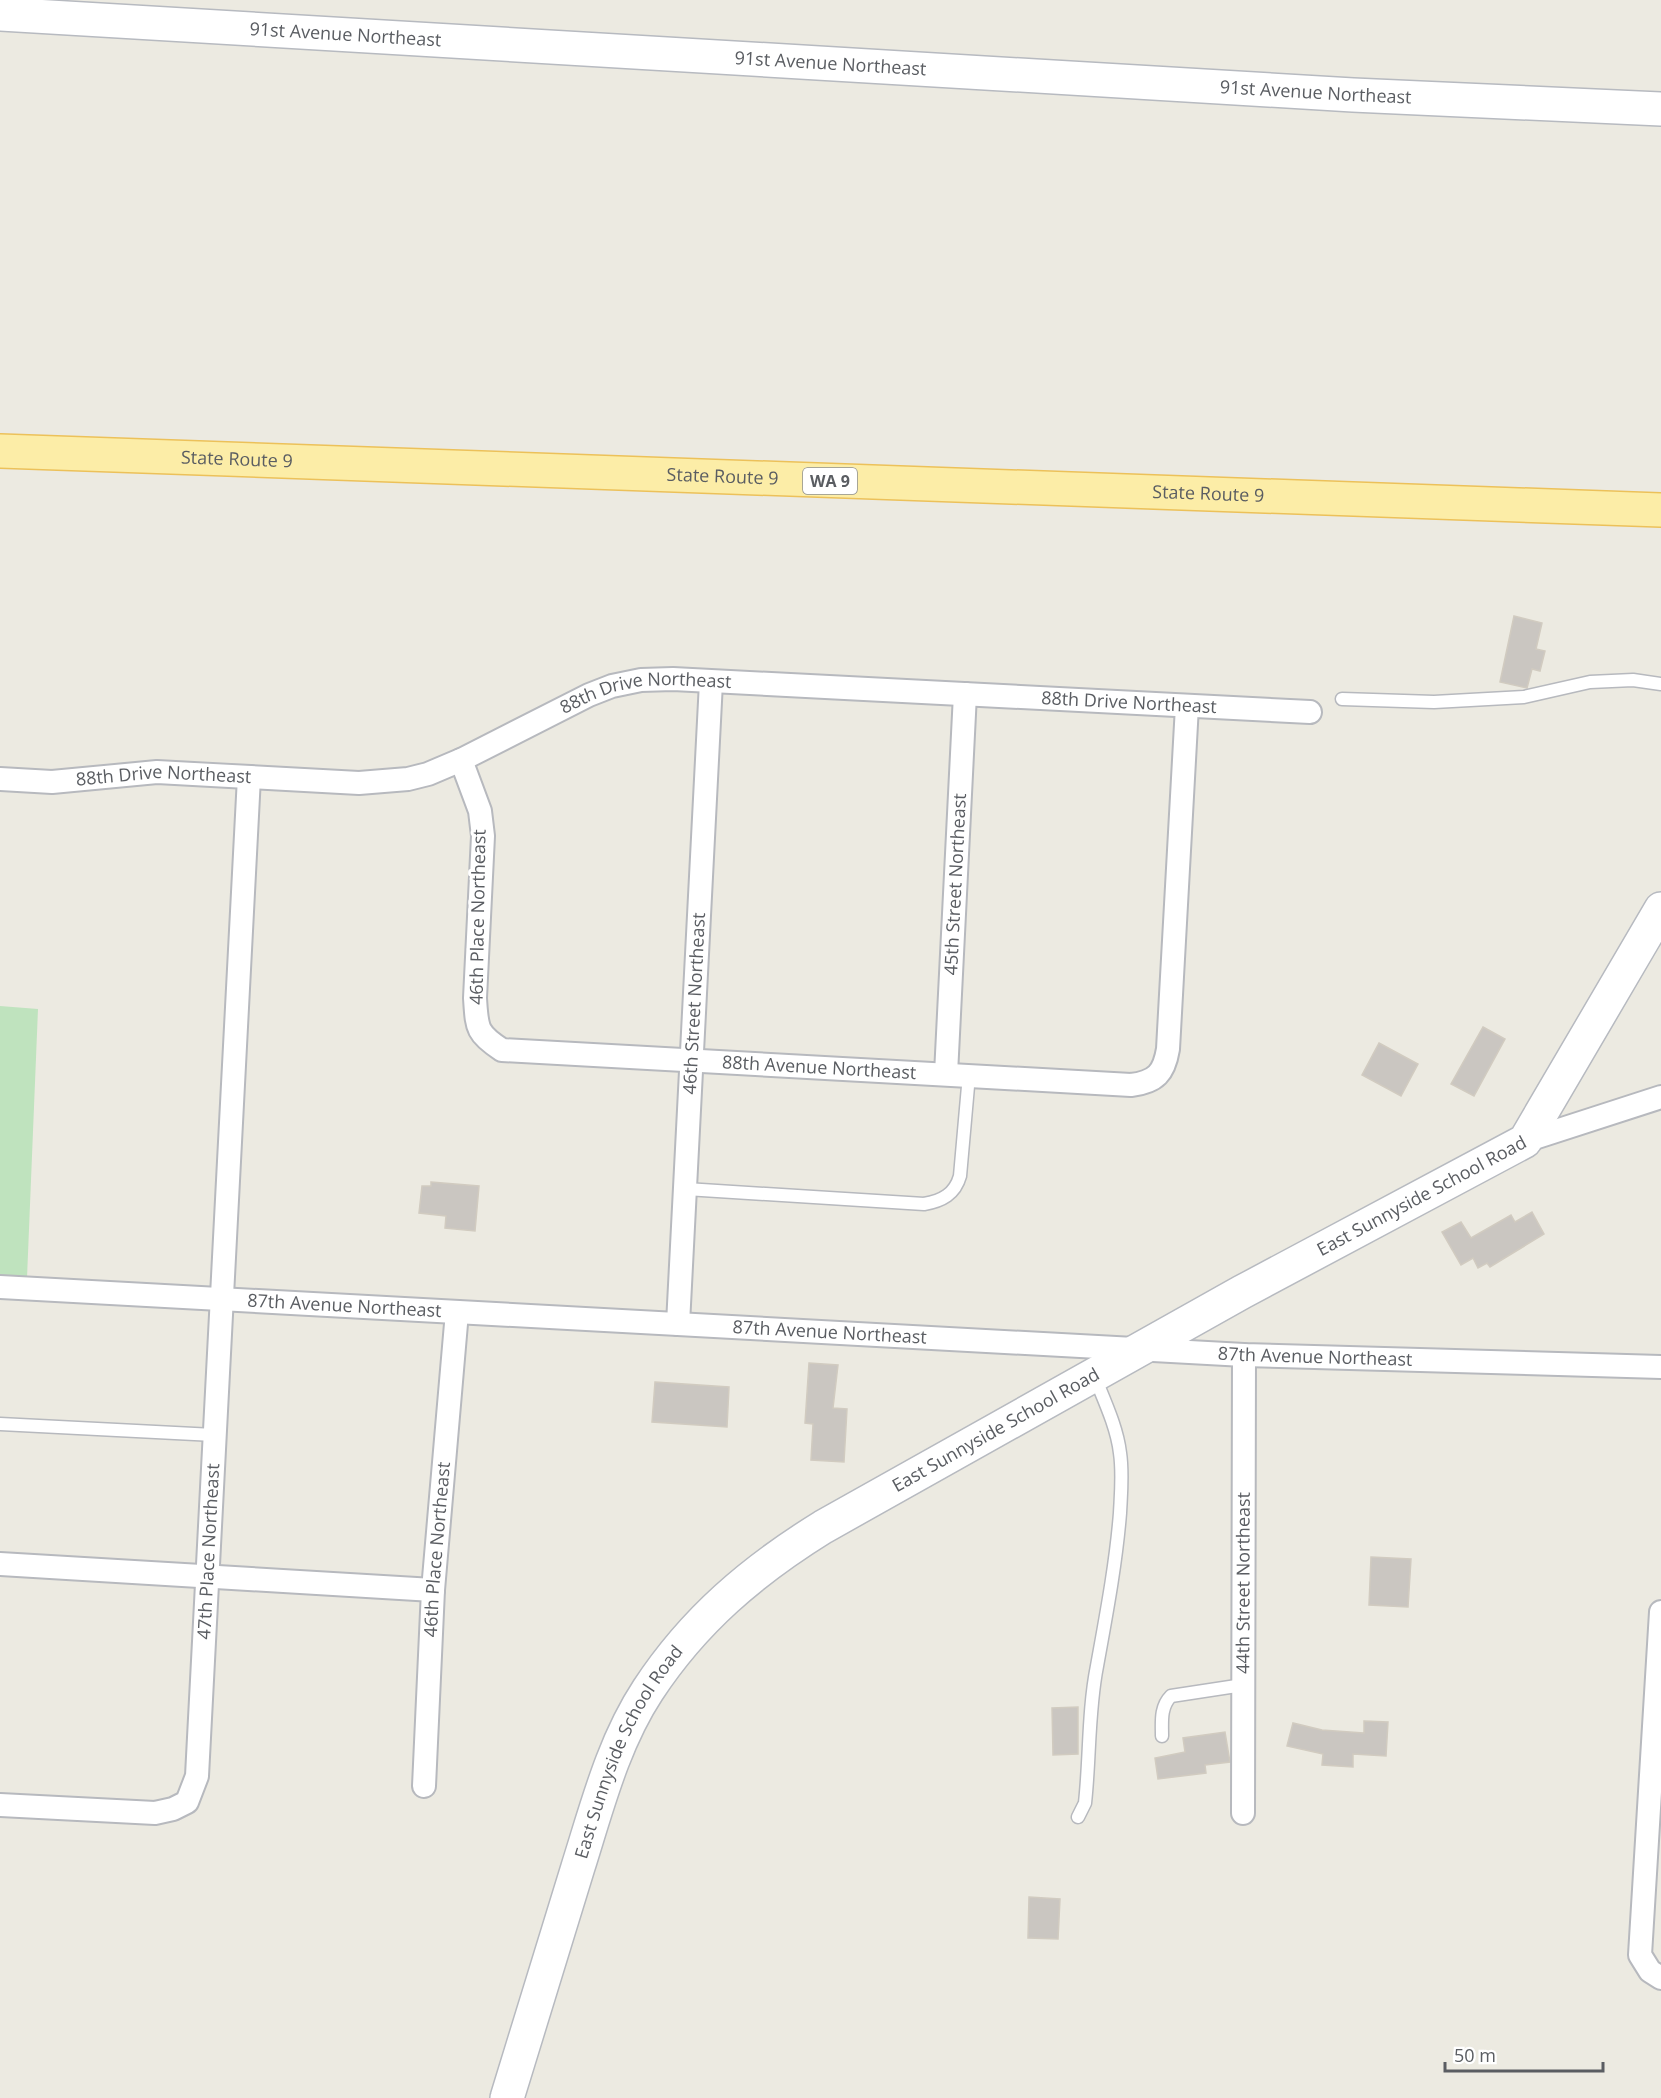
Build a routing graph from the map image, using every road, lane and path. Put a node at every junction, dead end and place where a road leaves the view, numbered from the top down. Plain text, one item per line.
1 (0, 14) edge
2 (1661, 109) edge
3 (0, 451) edge
4 (1661, 510) edge
5 (711, 682) junction
6 (1661, 684) edge
7 (965, 694) junction
8 (1342, 699) dead end
9 (1187, 706) junction
10 (1310, 712) dead end
11 (461, 760) junction
12 (249, 777) junction
13 (0, 779) edge
14 (1661, 909) edge
15 (485, 1039) joint
16 (692, 1061) junction
17 (946, 1074) junction
18 (969, 1075) junction
19 (1661, 1097) edge
20 (1525, 1142) junction
21 (686, 1189) junction
22 (0, 1287) edge
23 (222, 1298) junction
24 (457, 1312) junction
25 (678, 1324) junction
26 (1141, 1349) junction
27 (1244, 1355) junction
28 (1661, 1367) edge
29 (1094, 1374) junction
30 (0, 1424) edge
31 (214, 1435) junction
32 (0, 1564) edge
33 (207, 1577) junction
34 (433, 1590) junction
35 (1661, 1612) edge
36 (1243, 1685) junction
37 (1162, 1736) dead end
38 (424, 1786) dead end
39 (0, 1805) edge
40 (1243, 1813) dead end
41 (1078, 1817) dead end
42 (1661, 1978) edge
43 (507, 2098) edge

1 - 2 street, 91st Avenue Northeast
3 - 4 main road, State Route 9 / WA 9
5 - 7 street, 88th Drive Northeast
5 - 11 street, 88th Drive Northeast
5 - 16 street, 46th Street Northeast
6 - 8 lane
7 - 9 street, 88th Drive Northeast
7 - 17 street, 45th Street Northeast
9 - 10 street, 88th Drive Northeast
9 - 18 street, 88th Avenue Northeast
11 - 12 street, 88th Drive Northeast
11 - 15 street, 46th Place Northeast
12 - 13 street, 88th Drive Northeast
12 - 23 street, 47th PIace Northeast
14 - 20 street, East Sunnyside School Road
15 - 16 street, 88th Avenue Northeast
16 - 17 street, 88th Avenue Northeast
16 - 21 street, 46th Street Northeast
17 - 18 street, 88th Avenue Northeast
18 - 21 lane
19 - 20 street
20 - 26 street, East Sunnyside School Road
21 - 25 street, 46th Street Northeast
22 - 23 street, 87th Avenue Northeast
23 - 24 street, 87th Avenue Northeast
23 - 31 street, 47th PIace Northeast
24 - 25 street, 87th Avenue Northeast
24 - 34 street, 46th Place Northeast
25 - 26 street, 87th Avenue Northeast
26 - 27 street, 87th Avenue Northeast
26 - 29 street, East Sunnyside School Road
27 - 28 street, 87th Avenue Northeast
27 - 36 street, 44th Street Northeast
29 - 41 lane
29 - 43 street, East Sunnyside School Road
30 - 31 lane
31 - 33 street, 47th PIace Northeast
32 - 33 street
33 - 34 street
33 - 39 street, 47th PIace Northeast
34 - 38 street, 46th Place Northeast
35 - 42 street
36 - 37 lane
36 - 40 street, 44th Street Northeast

